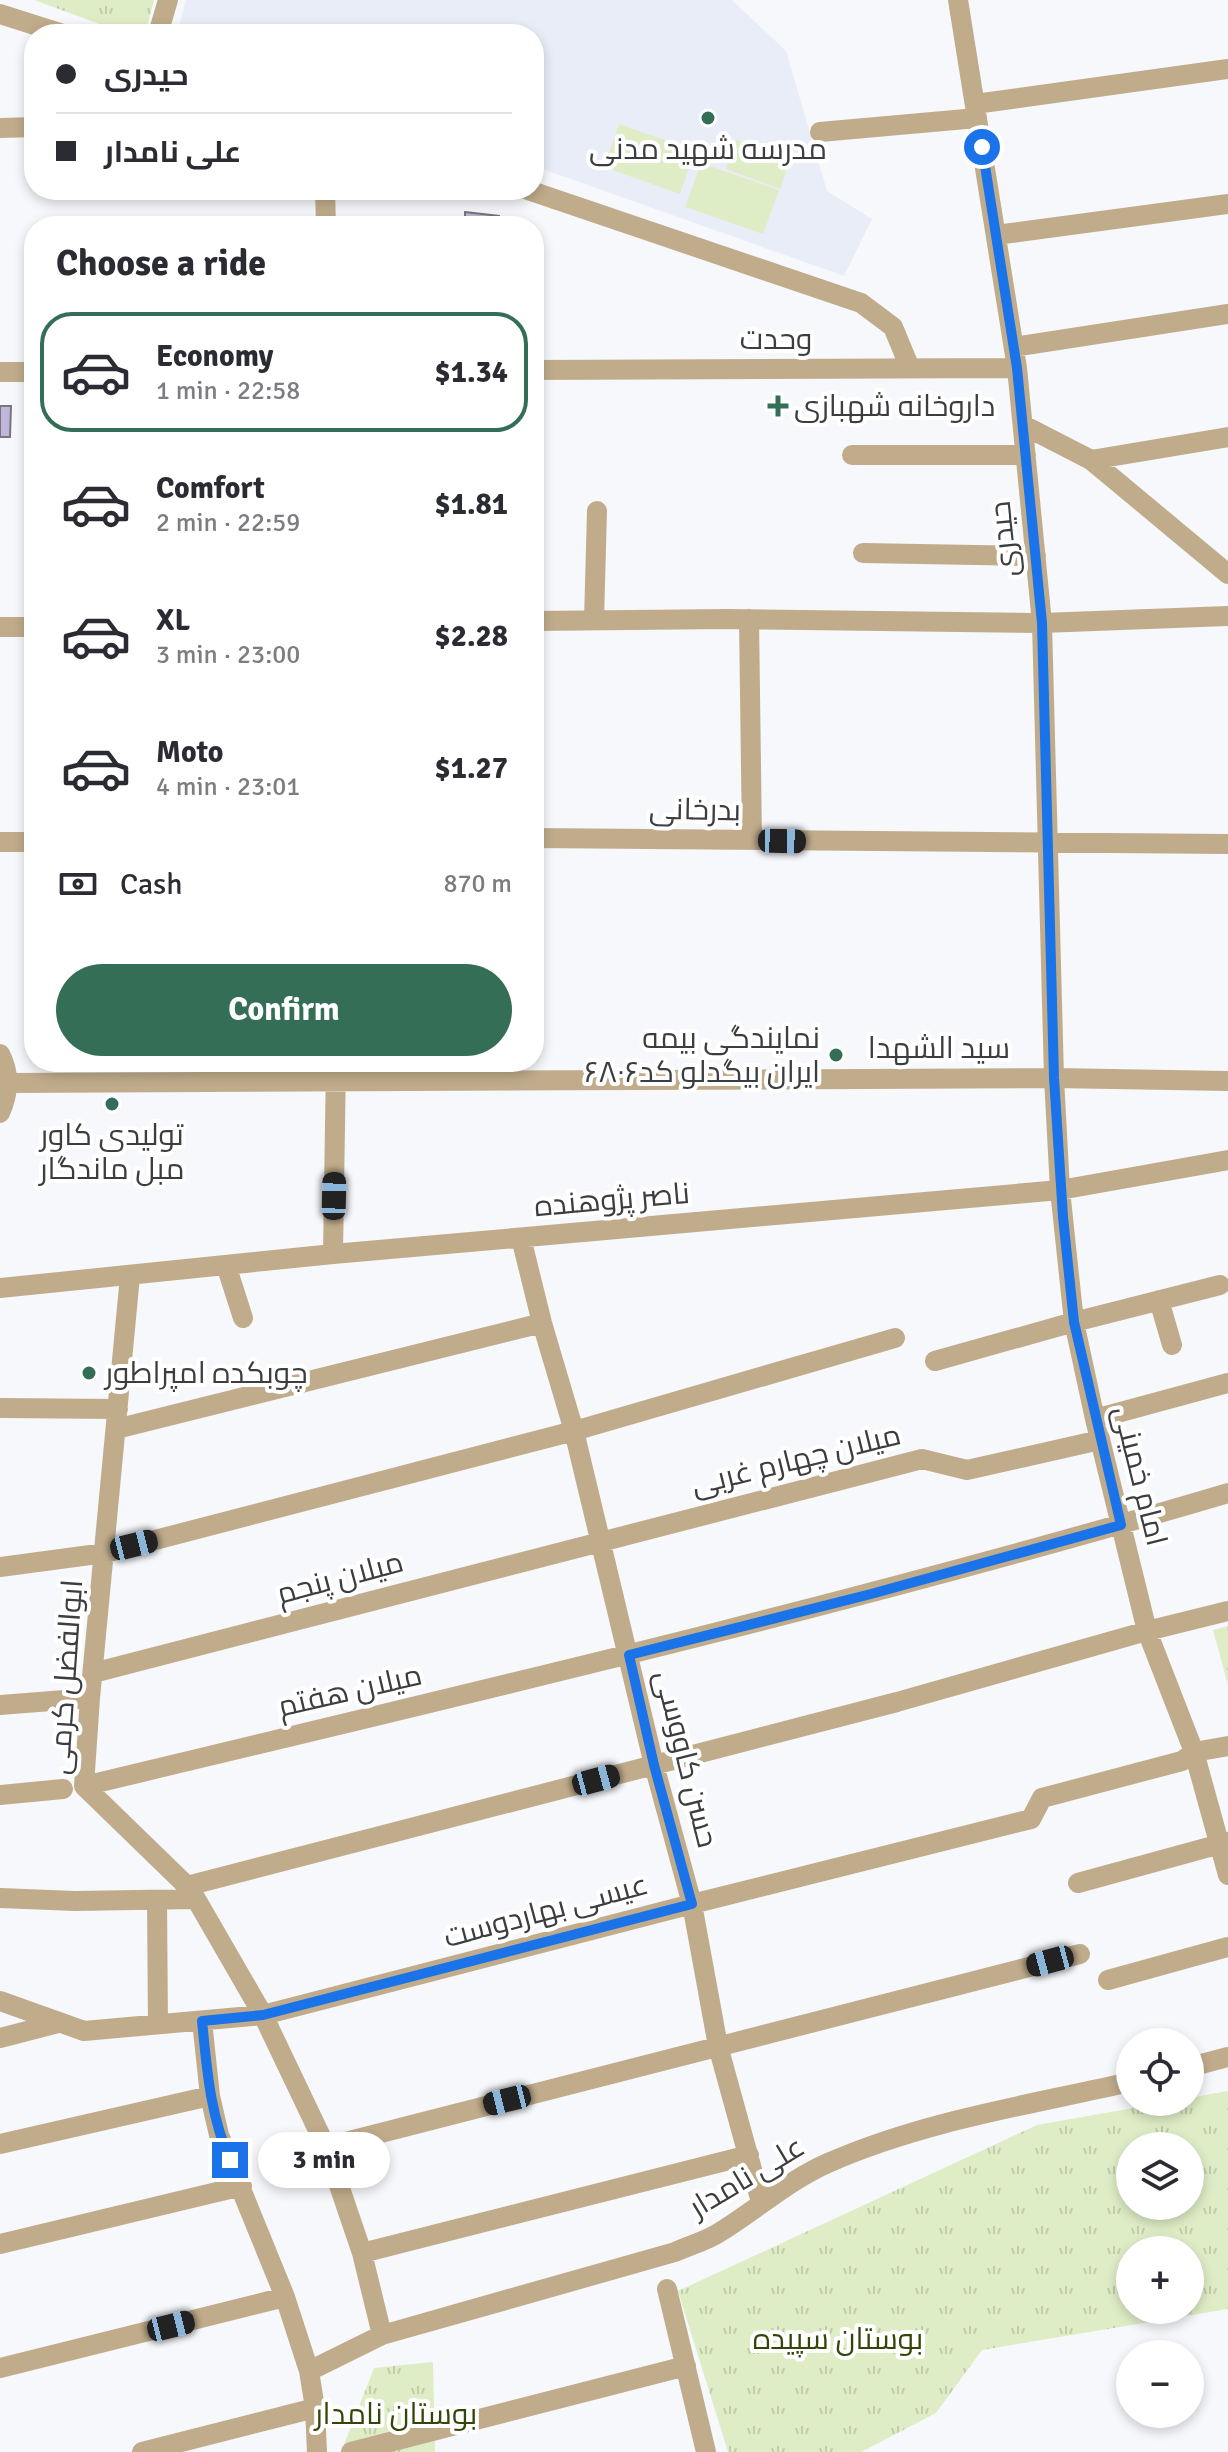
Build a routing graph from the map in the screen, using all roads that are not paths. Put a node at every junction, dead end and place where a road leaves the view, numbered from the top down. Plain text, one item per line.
1 (168, 0) edge
2 (958, 0) edge
3 (0, 14) edge
4 (32, 24) edge
5 (161, 24) edge
6 (1228, 69) edge
7 (976, 111) junction
8 (24, 127) edge
9 (0, 128) edge
10 (820, 132) dead end
11 (544, 195) edge
12 (1228, 204) edge
13 (996, 235) junction
14 (1228, 314) edge
15 (1016, 358) junction
16 (910, 368) junction
17 (544, 370) edge
18 (0, 372) edge
19 (24, 372) edge
20 (1023, 425) junction
21 (1228, 437) edge
22 (852, 455) dead end
23 (1026, 455) junction
24 (1091, 460) junction
25 (597, 511) dead end
26 (863, 553) dead end
27 (1036, 556) junction
28 (1226, 571) edge
29 (1228, 616) edge
30 (749, 619) junction
31 (594, 620) junction
32 (544, 621) edge
33 (1042, 623) junction
34 (0, 627) edge
35 (24, 627) edge
36 (544, 838) edge
37 (752, 840) junction
38 (0, 842) edge
39 (24, 842) edge
40 (1048, 844) junction
41 (1228, 844) edge
42 (0, 1054) edge
43 (336, 1072) edge
44 (1054, 1078) junction
45 (1228, 1081) edge
46 (8, 1083) junction
47 (0, 1113) edge
48 (1228, 1160) edge
49 (1060, 1190) junction
50 (521, 1238) junction
51 (333, 1254) junction
52 (226, 1265) junction
53 (130, 1276) junction
54 (1220, 1285) dead end
55 (0, 1288) edge
56 (1159, 1300) junction
57 (243, 1318) dead end
58 (1074, 1322) junction
59 (542, 1323) junction
60 (895, 1338) dead end
61 (1172, 1345) dead end
62 (935, 1361) dead end
63 (1228, 1383) edge
64 (0, 1408) edge
65 (117, 1419) junction
66 (1095, 1419) junction
67 (574, 1431) junction
68 (1100, 1440) junction
69 (1228, 1493) edge
70 (1121, 1525) junction
71 (601, 1541) junction
72 (105, 1553) junction
73 (0, 1567) edge
74 (1228, 1611) edge
75 (1147, 1631) junction
76 (629, 1655) junction
77 (93, 1673) junction
78 (90, 1698) junction
79 (0, 1705) edge
80 (1228, 1746) edge
81 (1194, 1752) junction
82 (654, 1765) junction
83 (84, 1786) junction
84 (63, 1789) dead end
85 (0, 1795) edge
86 (1223, 1843) edge
87 (1228, 1875) edge
88 (1078, 1883) dead end
89 (192, 1892) junction
90 (0, 1898) edge
91 (157, 1900) junction
92 (692, 1904) junction
93 (1228, 1947) edge
94 (1080, 1954) dead end
95 (1108, 1980) dead end
96 (0, 2001) edge
97 (263, 2015) junction
98 (202, 2021) junction
99 (58, 2023) junction
100 (158, 2025) junction
101 (0, 2038) edge
102 (718, 2046) junction
103 (1228, 2057) edge
104 (1204, 2063) edge
105 (1116, 2085) edge
106 (210, 2096) junction
107 (0, 2144) edge
108 (326, 2147) junction
109 (749, 2155) junction
110 (242, 2186) junction
111 (761, 2202) junction
112 (0, 2244) edge
113 (362, 2253) junction
114 (667, 2289) dead end
115 (285, 2297) junction
116 (382, 2335) junction
117 (686, 2366) junction
118 (0, 2368) edge
119 (309, 2371) junction
120 (315, 2408) junction
121 (142, 2452) edge
122 (317, 2452) edge
123 (351, 2452) edge
124 (706, 2452) edge

1 - 5 street
2 - 7 street, حیدری
3 - 4 street
6 - 7 street
7 - 10 street
7 - 13 street, حیدری
8 - 9 street
11 - 16 street
12 - 13 street
13 - 15 street, حیدری
14 - 15 street, وحدت
15 - 16 street, وحدت
15 - 20 street, حیدری
16 - 17 street, وحدت
18 - 19 street
20 - 23 street, حیدری
20 - 24 street
21 - 24 street
22 - 23 street
23 - 27 street, حیدری
24 - 28 street
25 - 31 street
26 - 27 street
27 - 33 street, حیدری
29 - 33 street
30 - 31 street
30 - 33 street
30 - 37 street
31 - 32 street
33 - 40 street, حیدری
34 - 35 street
36 - 37 street, بدرخانی
37 - 40 street, بدرخانی
38 - 39 street
40 - 41 street, بدرخانی
40 - 44 street, حیدری
42 - 46 street
43 - 44 street, سید الشهدا
43 - 46 street, سید الشهدا
43 - 51 street
44 - 45 street, سید الشهدا
44 - 49 street, امام خمینی
46 - 47 street
48 - 49 street, ناصر پژوهنده
49 - 50 street, ناصر پژوهنده
49 - 58 street, امام خمینی
50 - 51 street, ناصر پژوهنده
50 - 59 street, حسن کاووسی
51 - 52 street, ناصر پژوهنده
52 - 53 street, ناصر پژوهنده
52 - 57 street
53 - 55 street, ناصر پژوهنده
53 - 65 street, ابوالفضل کرمی
54 - 56 street
56 - 58 street
56 - 61 street
58 - 62 street
58 - 66 street, امام خمینی
59 - 65 street
59 - 67 street, حسن کاووسی
60 - 67 street
63 - 66 street
64 - 65 street
65 - 72 street, ابوالفضل کرمی
66 - 68 street, امام خمینی
67 - 71 street, حسن کاووسی
67 - 72 street
68 - 70 street, امام خمینی
68 - 71 street, میلان چهارم غربی
69 - 70 street, میلان هفتم
70 - 75 street, امام خمینی
70 - 76 street, میلان هفتم
71 - 76 street, حسن کاووسی
71 - 77 street, میلان پنجم
72 - 73 street
72 - 77 street, ابوالفضل کرمی
74 - 75 street
75 - 81 street, امام خمینی
75 - 82 street
76 - 82 street, حسن کاووسی
76 - 83 street, میلان هفتم
77 - 78 street, ابوالفضل کرمی
78 - 79 street
78 - 83 street, ابوالفضل کرمی
80 - 81 street
81 - 86 street, امام خمینی
81 - 92 street, عیسی بهاردوست
82 - 89 street
82 - 92 street, حسن کاووسی
83 - 89 street, ابوالفضل کرمی
84 - 85 street
86 - 87 street, امام خمینی
86 - 88 street
89 - 91 street
89 - 97 street, ابوالفضل کرمی
90 - 91 street
91 - 100 street
92 - 97 street, عیسی بهاردوست
92 - 102 street, حسن کاووسی
93 - 95 street
94 - 102 street
96 - 99 street
97 - 98 street, عیسی بهاردوست
97 - 108 street, ابوالفضل کرمی
98 - 100 street, عیسی بهاردوست
98 - 106 street
99 - 100 street, عیسی بهاردوست
99 - 101 street
102 - 108 street
102 - 109 street, حسن کاووسی
103 - 104 street
105 - 111 street, علی نامدار
106 - 107 street
106 - 110 street
108 - 113 street, ابوالفضل کرمی
109 - 111 street, حسن کاووسی
109 - 113 street
110 - 112 street
110 - 115 street
111 - 116 street, علی نامدار
113 - 116 street, ابوالفضل کرمی
114 - 117 street
115 - 118 street
115 - 119 street
116 - 119 street, علی نامدار
117 - 123 street
117 - 124 street
119 - 120 street
120 - 121 street
120 - 122 street

